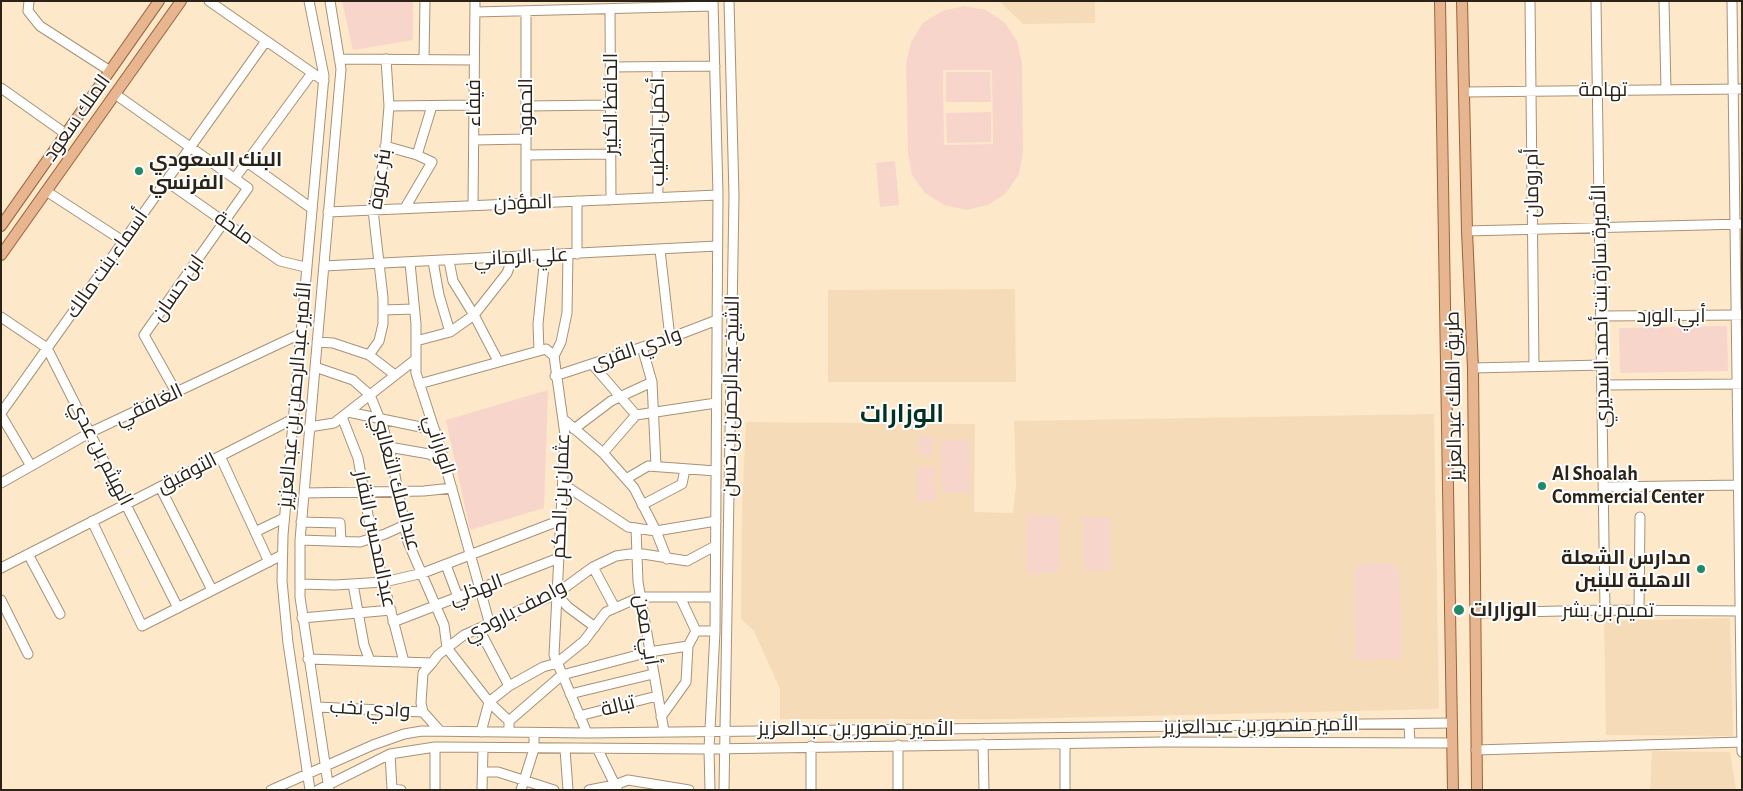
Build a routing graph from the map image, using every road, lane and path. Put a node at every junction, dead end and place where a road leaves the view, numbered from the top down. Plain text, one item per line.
1 (29, 1) edge
2 (159, 1) edge
3 (181, 1) edge
4 (209, 1) edge
5 (309, 1) edge
6 (330, 1) edge
7 (425, 1) edge
8 (475, 1) edge
9 (729, 1) edge
10 (1440, 1) edge
11 (1462, 1) edge
12 (1530, 1) edge
13 (1596, 1) edge
14 (1664, 1) edge
15 (1732, 1) edge
16 (656, 4) edge
17 (713, 4) edge
18 (576, 6) edge
19 (610, 9) junction
20 (526, 11) junction
21 (475, 12) junction
22 (266, 41) junction
23 (339, 59) junction
24 (386, 59) junction
25 (424, 59) junction
26 (474, 60) junction
27 (715, 66) junction
28 (610, 67) junction
29 (658, 67) junction
30 (110, 71) junction
31 (312, 73) junction
32 (324, 81) junction
33 (1, 88) edge
34 (1738, 89) edge
35 (1531, 90) junction
36 (1597, 90) junction
37 (1666, 90) junction
38 (1465, 92) junction
39 (115, 94) junction
40 (474, 105) junction
41 (611, 105) junction
42 (389, 106) junction
43 (432, 106) junction
44 (526, 106) junction
45 (732, 114) junction
46 (716, 115) junction
47 (66, 134) junction
48 (526, 139) junction
49 (474, 140) junction
50 (385, 146) junction
51 (190, 147) junction
52 (317, 149) junction
53 (333, 151) junction
54 (611, 154) junction
55 (417, 155) junction
56 (526, 155) junction
57 (247, 162) junction
58 (235, 178) junction
59 (166, 181) junction
60 (46, 191) junction
61 (718, 195) junction
62 (658, 198) junction
63 (611, 200) junction
64 (577, 201) junction
65 (526, 203) junction
66 (473, 205) junction
67 (311, 208) junction
68 (405, 208) junction
69 (373, 210) junction
70 (328, 212) junction
71 (224, 221) junction
72 (1738, 224) edge
73 (1, 226) edge
74 (1601, 228) junction
75 (1533, 229) junction
76 (1467, 231) junction
77 (123, 241) junction
78 (717, 246) junction
79 (660, 250) junction
80 (572, 254) junction
81 (1, 255) edge
82 (545, 256) junction
83 (513, 257) junction
84 (433, 261) junction
85 (449, 261) junction
86 (410, 262) junction
87 (378, 264) junction
88 (324, 266) junction
89 (305, 267) junction
90 (384, 310) junction
91 (414, 310) junction
92 (474, 315) junction
93 (1739, 315) edge
94 (1, 316) edge
95 (1601, 316) junction
96 (717, 320) junction
97 (450, 332) junction
98 (300, 334) junction
99 (670, 338) junction
100 (416, 341) junction
101 (317, 342) junction
102 (642, 347) junction
103 (47, 348) junction
104 (539, 351) junction
105 (369, 355) junction
106 (554, 356) junction
107 (416, 359) junction
108 (498, 361) junction
109 (592, 364) junction
110 (1602, 365) junction
111 (1534, 366) junction
112 (315, 367) junction
113 (1473, 368) junction
114 (395, 375) junction
115 (556, 376) junction
116 (652, 382) junction
117 (419, 384) junction
118 (1739, 384) edge
119 (1602, 385) junction
120 (176, 392) junction
121 (370, 395) junction
122 (620, 396) junction
123 (716, 403) junction
124 (1, 414) edge
125 (345, 415) junction
126 (654, 415) junction
127 (636, 416) junction
128 (293, 419) junction
129 (380, 420) junction
130 (563, 420) junction
131 (310, 427) junction
132 (574, 429) junction
133 (434, 430) junction
134 (91, 432) junction
135 (389, 447) junction
136 (603, 453) junction
137 (220, 456) junction
138 (444, 460) junction
139 (31, 466) junction
140 (656, 466) junction
141 (685, 469) junction
142 (716, 471) junction
143 (626, 479) junction
144 (1, 483) edge
145 (563, 484) junction
146 (1740, 485) edge
147 (160, 486) junction
148 (1604, 487) junction
149 (452, 488) junction
150 (365, 492) junction
151 (398, 492) junction
152 (304, 493) junction
153 (127, 504) junction
154 (642, 505) junction
155 (1640, 517) dead end
156 (284, 518) junction
157 (561, 520) junction
158 (716, 521) junction
159 (92, 522) junction
160 (301, 522) junction
161 (405, 525) junction
162 (636, 528) junction
163 (656, 531) junction
164 (255, 532) junction
165 (372, 538) junction
166 (300, 540) junction
167 (340, 541) junction
168 (715, 546) junction
169 (637, 553) junction
170 (28, 554) junction
171 (282, 555) junction
172 (472, 556) junction
173 (559, 558) junction
174 (667, 558) junction
175 (269, 562) junction
176 (446, 565) junction
177 (593, 567) junction
178 (1, 568) edge
179 (423, 574) junction
180 (384, 582) junction
181 (300, 584) junction
182 (353, 584) junction
183 (212, 590) junction
184 (481, 590) junction
185 (556, 594) junction
186 (640, 597) junction
187 (680, 597) junction
188 (715, 597) junction
189 (458, 598) junction
190 (1, 600) edge
191 (434, 606) junction
192 (178, 608) junction
193 (615, 608) junction
194 (391, 610) junction
195 (1605, 610) junction
196 (1639, 610) junction
197 (1741, 612) edge
198 (1475, 613) junction
199 (60, 614) dead end
200 (360, 614) junction
201 (302, 618) junction
202 (393, 622) junction
203 (490, 625) junction
204 (595, 628) junction
205 (479, 630) junction
206 (696, 631) junction
207 (715, 631) junction
208 (688, 646) junction
209 (447, 648) junction
210 (649, 652) junction
211 (28, 654) dead end
212 (308, 659) junction
213 (370, 661) junction
214 (404, 662) junction
215 (432, 662) junction
216 (557, 663) junction
217 (562, 674) junction
218 (653, 674) junction
219 (508, 686) junction
220 (570, 694) junction
221 (657, 696) junction
222 (489, 702) junction
223 (317, 707) junction
224 (423, 712) junction
225 (580, 716) junction
226 (661, 717) junction
227 (508, 721) junction
228 (1452, 723) junction
229 (1409, 724) junction
230 (725, 730) junction
231 (440, 731) junction
232 (710, 731) junction
233 (481, 732) junction
234 (508, 732) junction
235 (664, 732) junction
236 (534, 733) junction
237 (587, 733) junction
238 (1741, 742) edge
239 (1410, 743) junction
240 (1452, 743) junction
241 (983, 744) junction
242 (1065, 744) junction
243 (898, 745) junction
244 (811, 746) junction
245 (435, 747) junction
246 (726, 747) junction
247 (483, 748) junction
248 (598, 748) junction
249 (534, 749) junction
250 (565, 749) junction
251 (709, 749) junction
252 (1476, 750) junction
253 (1742, 752) edge
254 (390, 754) junction
255 (327, 765) junction
256 (483, 772) junction
257 (307, 774) junction
258 (525, 780) junction
259 (656, 787) edge
260 (328, 788) edge
261 (616, 788) edge
262 (677, 789) edge
263 (271, 790) edge
264 (310, 790) edge
265 (318, 790) edge
266 (400, 790) edge
267 (435, 790) edge
268 (482, 790) edge
269 (522, 790) edge
270 (554, 790) edge
271 (568, 790) edge
272 (588, 790) edge
273 (689, 790) edge
274 (710, 790) edge
275 (724, 790) edge
276 (811, 790) edge
277 (898, 790) edge
278 (984, 790) edge
279 (1065, 790) edge
280 (1453, 790) edge
281 (1477, 790) edge

1 - 30 street
2 - 30 main road, الملك سعود
3 - 39 main road, الملك سعود
4 - 22 street
5 - 32 street, الأمير عبدالرحمن بن عبدالعزيز
6 - 23 street, الأمير عبدالرحمن بن عبدالعزيز
7 - 25 street
8 - 21 street, فيفاء
9 - 45 street, الشيخ عبدالرحمن بن حسن
10 - 228 main road, طريق الملك عبدالعزيز
11 - 38 main road, طريق الملك عبدالعزيز
12 - 35 street, أم رومان
13 - 36 street, الأميرة سارة بنت أحمد السديري
14 - 37 street
15 - 34 street
16 - 17 street
16 - 19 street
17 - 27 street, الشيخ عبدالرحمن بن حسن
18 - 19 street
18 - 20 street
19 - 28 street, الحافظ الكبير
20 - 21 street
20 - 44 street, الحمود
21 - 26 street, فيفاء
22 - 31 street
22 - 51 street, أسماء بنت مالك
23 - 24 street
23 - 53 street, الأمير عبدالرحمن بن عبدالعزيز
24 - 25 street
24 - 42 street, بئر عروة
25 - 26 street
26 - 40 street, فيفاء
27 - 29 street
27 - 46 street, الشيخ عبدالرحمن بن حسن
28 - 29 street
28 - 41 street, الحافظ الكبير
29 - 62 street, أكمل الخطيب
30 - 47 main road, الملك سعود
31 - 32 street
31 - 57 street
32 - 52 street, الأمير عبدالرحمن بن عبدالعزيز
33 - 47 street
34 - 37 street, تهامة
34 - 72 street
35 - 36 street, تهامة
35 - 38 street, تهامة
35 - 75 street, أم رومان
36 - 37 street, تهامة
36 - 74 street, الأميرة سارة بنت أحمد السديري
38 - 76 main road, طريق الملك عبدالعزيز
39 - 51 street
39 - 60 main road, الملك سعود
40 - 43 street
40 - 49 street, فيفاء
41 - 44 street
41 - 54 street, الحافظ الكبير
42 - 43 street
42 - 50 street, بئر عروة
43 - 55 street
44 - 48 street, الحمود
45 - 46 street
45 - 230 street, الشيخ عبدالرحمن بن حسن
46 - 61 street, الشيخ عبدالرحمن بن حسن
47 - 73 main road, الملك سعود
48 - 49 street
48 - 56 street, الحمود
49 - 66 street, فيفاء
50 - 55 street
50 - 69 street, بئر عروة
51 - 58 street
51 - 59 street, أسماء بنت مالك
52 - 53 street
52 - 67 street, الأمير عبدالرحمن بن عبدالعزيز
53 - 70 street, الأمير عبدالرحمن بن عبدالعزيز
54 - 56 street
54 - 63 street, الحافظ الكبير
55 - 68 street
56 - 65 street, الحمود
57 - 58 street
57 - 67 street
58 - 71 street, ابن حسان
59 - 71 street, ملحة
59 - 77 street, أسماء بنت مالك
60 - 77 street
60 - 81 main road, الملك سعود
61 - 62 street, المؤذن
61 - 78 street, الشيخ عبدالرحمن بن حسن
62 - 63 street, المؤذن
63 - 64 street, المؤذن
64 - 65 street, المؤذن
64 - 80 street, عثمان بن الحكم
65 - 66 street, المؤذن
66 - 68 street, المؤذن
67 - 89 street, الأمير عبدالرحمن بن عبدالعزيز
68 - 69 street, المؤذن
69 - 70 street, المؤذن
69 - 87 street, بئر عروة
70 - 88 street, الأمير عبدالرحمن بن عبدالعزيز
71 - 89 street, ملحة
71 - 120 street, ابن حسان
72 - 74 street
72 - 93 street
74 - 75 street
74 - 95 street, الأميرة سارة بنت أحمد السديري
75 - 76 street
75 - 111 street, أم رومان
76 - 113 main road, طريق الملك عبدالعزيز
77 - 103 street, أسماء بنت مالك
78 - 79 street, علي الرماني
78 - 96 street, الشيخ عبدالرحمن بن حسن
79 - 80 street, علي الرماني
79 - 99 street
80 - 82 street, علي الرماني
80 - 106 street, عثمان بن الحكم
82 - 83 street, علي الرماني
82 - 104 street
83 - 85 street, علي الرماني
83 - 92 street
84 - 85 street, علي الرماني
84 - 86 street, علي الرماني
84 - 97 street
85 - 92 street
86 - 87 street, علي الرماني
86 - 91 street, الواراني
87 - 88 street, علي الرماني
87 - 90 street, بئر عروة
88 - 101 street, الأمير عبدالرحمن بن عبدالعزيز
89 - 98 street, الأمير عبدالرحمن بن عبدالعزيز
90 - 91 street
90 - 105 street, بئر عروة
91 - 100 street, الواراني
92 - 97 street
92 - 108 street
93 - 95 street, أبي الورد
93 - 118 street
94 - 103 street, الهيثم بن عدي
95 - 110 street, الأميرة سارة بنت أحمد السديري
96 - 99 street, وادي القرى
96 - 123 street, الشيخ عبدالرحمن بن حسن
97 - 100 street
98 - 120 street, الغافقي
98 - 128 street, الأمير عبدالرحمن بن عبدالعزيز
99 - 102 street, وادي القرى
100 - 107 street, الواراني
101 - 105 street
101 - 112 street, الأمير عبدالرحمن بن عبدالعزيز
102 - 109 street, وادي القرى
102 - 116 street
103 - 124 street, أسماء بنت مالك
103 - 134 street, الهيثم بن عدي
104 - 106 street
104 - 108 street
105 - 114 street
106 - 115 street, عثمان بن الحكم
107 - 114 street
107 - 117 street, الواراني
108 - 117 street
109 - 115 street, وادي القرى
109 - 122 street
110 - 111 street
110 - 119 street, الأميرة سارة بنت أحمد السديري
111 - 113 street
112 - 121 street, عبدالملك الثعالبي
112 - 131 street, الأمير عبدالرحمن بن عبدالعزيز
113 - 198 main road, طريق الملك عبدالعزيز
114 - 121 street
115 - 130 street, عثمان بن الحكم
116 - 122 street
116 - 126 street
117 - 133 street, الواراني
118 - 119 street
118 - 146 street
119 - 148 street, الأميرة سارة بنت أحمد السديري
120 - 134 street, الغافقي
121 - 125 street
121 - 129 street, عبدالملك الثعالبي
122 - 127 street
122 - 132 street
123 - 126 street
123 - 142 street, الشيخ عبدالرحمن بن حسن
124 - 139 street, أسماء بنت مالك
125 - 129 street
125 - 131 street
125 - 150 street, عبدالمحسن النقار
126 - 127 street
126 - 140 street
127 - 136 street
128 - 137 street, التوفيق
128 - 156 street, الأمير عبدالرحمن بن عبدالعزيز
129 - 133 street
129 - 135 street, عبدالملك الثعالبي
130 - 132 street
130 - 145 street, عثمان بن الحكم
131 - 152 street, الأمير عبدالرحمن بن عبدالعزيز
132 - 136 street
133 - 138 street, الواراني
134 - 139 street, الغافقي
134 - 153 street, الهيثم بن عدي
135 - 138 street
135 - 151 street, عبدالملك الثعالبي
136 - 143 street
137 - 147 street, التوفيق
137 - 164 street
138 - 149 street, الواراني
139 - 144 street, الغافقي
140 - 141 street
140 - 143 street
141 - 142 street
141 - 154 street
142 - 158 street, الشيخ عبدالرحمن بن حسن
143 - 154 street
145 - 157 street, عثمان بن الحكم
145 - 162 street
146 - 148 street
146 - 197 street
147 - 153 street, التوفيق
147 - 183 street
148 - 195 street, الأميرة سارة بنت أحمد السديري
149 - 151 street
149 - 172 street, الواراني
150 - 151 street
150 - 152 street
150 - 165 street, عبدالمحسن النقار
151 - 161 street, عبدالملك الثعالبي
152 - 160 street, الأمير عبدالرحمن بن عبدالعزيز
153 - 159 street, التوفيق
153 - 192 street, الهيثم بن عدي
154 - 163 street
155 - 196 street
156 - 164 street
156 - 171 street, الأمير عبدالرحمن بن عبدالعزيز
157 - 172 street
157 - 173 street, عثمان بن الحكم
158 - 163 street
158 - 168 street, الشيخ عبدالرحمن بن حسن
159 - 170 street, التوفيق
159 - 192 street
160 - 166 street, الأمير عبدالرحمن بن عبدالعزيز
160 - 167 street
161 - 165 street
161 - 179 street, عبدالملك الثعالبي
162 - 163 street
162 - 169 street, أبي معن
163 - 174 street
164 - 175 street
165 - 167 street
165 - 180 street, عبدالمحسن النقار
166 - 167 street
166 - 181 street, الأمير عبدالرحمن بن عبدالعزيز
168 - 174 street, واصف بارودي
168 - 188 street, الشيخ عبدالرحمن بن حسن
169 - 174 street, واصف بارودي
169 - 177 street, واصف بارودي
169 - 186 street, أبي معن
170 - 178 street, التوفيق
170 - 199 street
171 - 175 street
171 - 257 street, الأمير عبدالرحمن بن عبدالعزيز
172 - 176 street
172 - 184 street, الواراني
173 - 184 street, الهذلي
173 - 185 street, عثمان بن الحكم
175 - 183 street
176 - 179 street
176 - 189 street
177 - 185 street, واصف بارودي
177 - 193 street
179 - 180 street
179 - 191 street, عبدالملك الثعالبي
180 - 182 street
180 - 194 street, عبدالمحسن النقار
181 - 182 street
181 - 201 street, الأمير عبدالرحمن بن عبدالعزيز
182 - 200 street
183 - 192 street
184 - 189 street, الهذلي
184 - 203 street, الواراني
185 - 203 street, واصف بارودي
185 - 204 street
185 - 216 street, عثمان بن الحكم
186 - 187 street
186 - 193 street
186 - 210 street, أبي معن
187 - 188 street
187 - 206 street
188 - 207 street, الشيخ عبدالرحمن بن حسن
189 - 191 street, الهذلي
190 - 211 street
191 - 202 street, الهذلي
191 - 209 street, عبدالملك الثعالبي
193 - 204 street
194 - 200 street
194 - 202 street, عبدالمحسن النقار
195 - 196 street, تميم بن بشر
195 - 198 street, تميم بن بشر
196 - 197 street, تميم بن بشر
197 - 238 street
198 - 252 main road, طريق الملك عبدالعزيز
200 - 201 street
200 - 213 street
201 - 212 street, الأمير عبدالرحمن بن عبدالعزيز
202 - 214 street, عبدالمحسن النقار
203 - 205 street, واصف بارودي
204 - 216 street
205 - 209 street, واصف بارودي
205 - 219 street
206 - 207 street
206 - 208 street
207 - 232 street, الشيخ عبدالرحمن بن حسن
208 - 210 street
208 - 226 street
209 - 215 street, واصف بارودي
209 - 222 street, عبدالملك الثعالبي
210 - 217 street
210 - 218 street, أبي معن
212 - 213 street
212 - 223 street, الأمير عبدالرحمن بن عبدالعزيز
213 - 214 street
214 - 215 street
215 - 224 street, واصف بارودي
216 - 217 street, عثمان بن الحكم
216 - 219 street
217 - 220 street, عثمان بن الحكم
217 - 227 street
218 - 220 street
218 - 221 street, أبي معن
219 - 222 street
220 - 225 street, عثمان بن الحكم
221 - 225 street, تبالة
221 - 226 street, أبي معن
222 - 227 street, عبدالملك الثعالبي
222 - 233 street
223 - 224 street, وادي نخب
223 - 255 street, الأمير عبدالرحمن بن عبدالعزيز
224 - 231 street
225 - 237 street, عثمان بن الحكم
226 - 235 street, أبي معن
227 - 234 street
228 - 229 street, الأمير منصور بن عبدالعزيز
228 - 240 main road, طريق الملك عبدالعزيز
229 - 230 street, الأمير منصور بن عبدالعزيز
229 - 239 street
230 - 232 street, الأمير منصور بن عبدالعزيز
230 - 246 street, الشيخ عبدالرحمن بن حسن
231 - 233 street, الأمير منصور بن عبدالعزيز
231 - 255 street, الأمير منصور بن عبدالعزيز
232 - 235 street, الأمير منصور بن عبدالعزيز
232 - 251 street, الشيخ عبدالرحمن بن حسن
233 - 234 street, الأمير منصور بن عبدالعزيز
234 - 236 street, الأمير منصور بن عبدالعزيز
235 - 237 street, الأمير منصور بن عبدالعزيز
236 - 237 street, الأمير منصور بن عبدالعزيز
236 - 249 street
238 - 252 street
238 - 253 street
239 - 240 street, الأمير منصور بن عبدالعزيز
239 - 242 street, الأمير منصور بن عبدالعزيز
240 - 280 main road, طريق الملك عبدالعزيز
241 - 242 street, الأمير منصور بن عبدالعزيز
241 - 243 street, الأمير منصور بن عبدالعزيز
241 - 278 street
242 - 279 street
243 - 244 street, الأمير منصور بن عبدالعزيز
243 - 277 street
244 - 246 street, الأمير منصور بن عبدالعزيز
244 - 276 street
245 - 247 street, الأمير منصور بن عبدالعزيز
245 - 254 street, الأمير منصور بن عبدالعزيز
245 - 267 street
246 - 251 street, الأمير منصور بن عبدالعزيز
246 - 275 street, الشيخ عبدالرحمن بن حسن
247 - 249 street, الأمير منصور بن عبدالعزيز
247 - 256 street
248 - 250 street, الأمير منصور بن عبدالعزيز
248 - 251 street, الأمير منصور بن عبدالعزيز
248 - 261 street
249 - 250 street, الأمير منصور بن عبدالعزيز
249 - 258 street
250 - 271 street
251 - 274 street, الشيخ عبدالرحمن بن حسن
252 - 281 main road, طريق الملك عبدالعزيز
254 - 260 street, الأمير منصور بن عبدالعزيز
254 - 266 street
255 - 257 street, الأمير منصور بن عبدالعزيز
255 - 260 street, الأمير عبدالرحمن بن عبدالعزيز
256 - 258 street
256 - 268 street
257 - 263 street, الأمير منصور بن عبدالعزيز
257 - 264 street, الأمير عبدالرحمن بن عبدالعزيز
258 - 269 street
258 - 270 street
259 - 261 street
259 - 262 street
260 - 265 street, الأمير منصور بن عبدالعزيز
261 - 272 street
262 - 273 street

